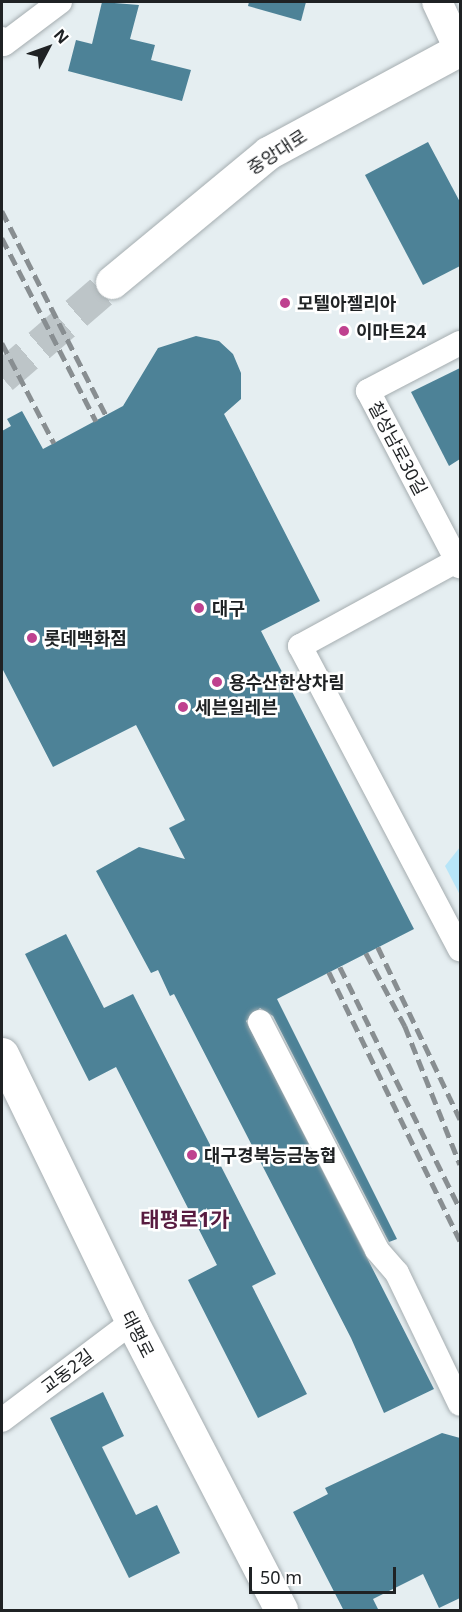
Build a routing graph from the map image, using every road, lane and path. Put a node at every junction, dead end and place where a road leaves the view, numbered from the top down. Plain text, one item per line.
1 (60, 2) edge
2 (437, 2) edge
3 (3, 42) edge
4 (460, 49) edge
5 (112, 282) tunnel mouth
6 (460, 343) edge
7 (459, 563) edge
8 (460, 949) edge
9 (260, 1022) dead end
10 (2, 1054) edge
11 (132, 1322) junction
12 (460, 1404) edge
13 (2, 1420) edge
14 (281, 1611) edge

1 - 3 street
2 - 4 street
4 - 5 main road, 중앙대로
6 - 7 street, 칠성남로30길
7 - 8 street
9 - 12 street
10 - 11 main road, 태평로
11 - 13 street, 교동2길
11 - 14 main road, 태평로

